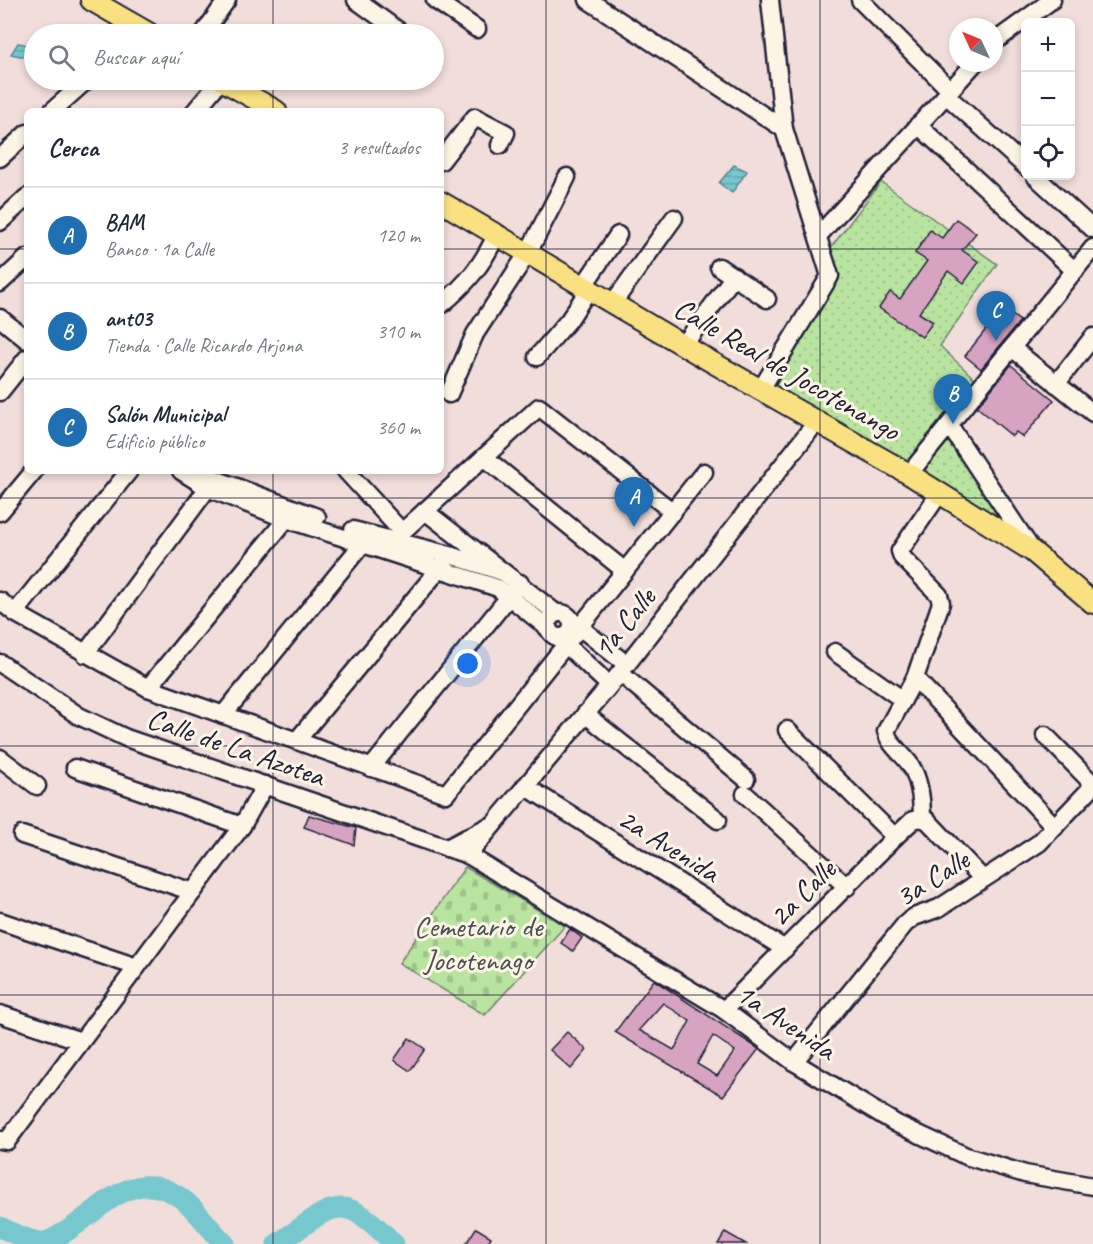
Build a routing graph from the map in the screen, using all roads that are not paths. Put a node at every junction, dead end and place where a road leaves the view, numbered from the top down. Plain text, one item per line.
1 (91, 0) edge
2 (227, 0) edge
3 (356, 0) edge
4 (435, 0) edge
5 (588, 0) edge
6 (770, 0) edge
7 (860, 0) edge
8 (1052, 0) edge
9 (129, 24) edge
10 (210, 24) edge
11 (389, 24) edge
12 (477, 29) dead end
13 (1003, 35) edge
14 (967, 72) edge
15 (76, 90) edge
16 (213, 90) edge
17 (239, 90) edge
18 (948, 92) junction
19 (55, 108) edge
20 (198, 108) edge
21 (271, 108) edge
22 (918, 125) junction
23 (784, 129) junction
24 (24, 136) edge
25 (500, 146) dead end
26 (444, 157) edge
27 (0, 158) edge
28 (1021, 162) edge
29 (567, 177) dead end
30 (1039, 180) edge
31 (24, 200) edge
32 (444, 204) edge
33 (674, 218) dead end
34 (0, 222) edge
35 (1093, 229) edge
36 (498, 233) junction
37 (618, 235) dead end
38 (819, 235) junction
39 (1093, 248) edge
40 (529, 251) junction
41 (24, 261) edge
42 (1075, 271) junction
43 (0, 283) edge
44 (586, 287) junction
45 (767, 299) dead end
46 (444, 302) edge
47 (613, 303) junction
48 (0, 318) edge
49 (0, 332) edge
50 (1093, 337) edge
51 (24, 338) edge
52 (683, 346) junction
53 (1012, 348) junction
54 (24, 351) edge
55 (537, 357) dead end
56 (24, 362) edge
57 (1056, 384) junction
58 (761, 389) junction
59 (0, 392) edge
60 (449, 394) dead end
61 (1093, 413) edge
62 (818, 420) junction
63 (949, 425) junction
64 (484, 457) junction
65 (704, 472) dead end
66 (31, 474) edge
67 (127, 474) edge
68 (196, 474) edge
69 (348, 474) edge
70 (909, 474) junction
71 (212, 477) edge
72 (939, 494) junction
73 (425, 511) junction
74 (0, 512) edge
75 (672, 512) junction
76 (290, 514) junction
77 (401, 537) junction
78 (366, 540) junction
79 (1032, 551) junction
80 (450, 555) junction
81 (439, 569) junction
82 (625, 571) junction
83 (502, 572) junction
84 (515, 590) junction
85 (1088, 598) edge
86 (0, 601) edge
87 (15, 613) junction
88 (564, 629) junction
89 (835, 652) dead end
90 (85, 654) junction
91 (0, 663) edge
92 (618, 674) junction
93 (915, 678) junction
94 (148, 688) junction
95 (903, 700) junction
96 (585, 714) junction
97 (223, 715) junction
98 (787, 730) dead end
99 (1045, 735) dead end
100 (298, 739) junction
101 (0, 758) edge
102 (75, 768) dead end
103 (371, 768) junction
104 (265, 785) junction
105 (1093, 785) edge
106 (37, 786) dead end
107 (525, 786) junction
108 (922, 818) junction
109 (718, 820) dead end
110 (493, 824) junction
111 (242, 826) junction
112 (1055, 827) junction
113 (22, 835) dead end
114 (895, 837) junction
115 (447, 848) junction
116 (468, 855) junction
117 (982, 878) junction
118 (847, 887) junction
119 (193, 892) junction
120 (0, 921) edge
121 (785, 949) junction
122 (137, 967) junction
123 (724, 1010) junction
124 (0, 1014) edge
125 (81, 1041) junction
126 (794, 1062) junction
127 (0, 1140) edge
128 (1093, 1186) edge

1 - 9 main road
2 - 10 street
3 - 11 street
4 - 12 street
5 - 23 street
6 - 23 street
7 - 18 street
8 - 13 street
14 - 18 street
15 - 19 street
16 - 20 street
17 - 21 main road
18 - 22 street
18 - 28 street
22 - 38 street
22 - 42 street
23 - 38 street
24 - 27 street
25 - 26 street
29 - 40 street
30 - 35 street
31 - 34 street
32 - 36 main road, Calle Real de Jocotenango
33 - 47 street
36 - 40 main road, Calle Real de Jocotenango
36 - 46 street
37 - 44 street
38 - 58 street
39 - 42 street
40 - 44 main road, Calle Real de Jocotenango
40 - 60 street
41 - 43 street
42 - 53 street
44 - 47 main road, Calle Real de Jocotenango
44 - 55 street
45 - 52 street
47 - 52 main road, Calle Real de Jocotenango
48 - 51 street
49 - 54 street
50 - 57 street
52 - 58 main road, Calle Real de Jocotenango
53 - 57 street
53 - 63 street
56 - 59 street
57 - 61 street
58 - 62 main road, Calle Real de Jocotenango
62 - 70 main road, Calle Real de Jocotenango
62 - 92 street, 1a Calle
63 - 70 street
63 - 79 street
64 - 73 street
64 - 75 street
64 - 82 street
65 - 75 street
66 - 74 street
67 - 87 street
68 - 71 street
69 - 77 street
70 - 72 main road, Calle Real de Jocotenango
71 - 76 street
71 - 90 street
72 - 79 main road, Calle Real de Jocotenango
72 - 93 street
73 - 77 street
73 - 83 street
75 - 82 street
76 - 78 street
76 - 94 street
77 - 78 street
77 - 80 street
78 - 81 street
78 - 97 street
79 - 85 main road, Calle Real de Jocotenango
80 - 81 street
80 - 83 street
81 - 84 street
81 - 100 street
82 - 88 street
83 - 84 street
84 - 88 street
84 - 103 street
86 - 87 street
87 - 90 street
88 - 92 street
88 - 92 street
88 - 103 street
89 - 95 street
90 - 94 street
91 - 104 street, Calle de La Azotea
92 - 96 street, 1a Calle
92 - 118 street
93 - 95 street
93 - 112 street
94 - 97 street
95 - 108 street
96 - 107 street, 1a Calle
96 - 109 street
97 - 100 street
98 - 114 street
99 - 105 street
100 - 103 street
101 - 106 street
102 - 111 street
104 - 111 street
104 - 115 street, Calle de La Azotea
105 - 112 street, 3a Calle
107 - 110 street, 1a Calle
107 - 121 street, 2a Avenida
108 - 114 street, 2a Calle
108 - 117 street
110 - 115 street
110 - 116 street, 1a Calle
111 - 119 street
112 - 117 street, 3a Calle
113 - 119 street
114 - 118 street, 2a Calle
115 - 116 street, Calle de La Azotea
116 - 123 street, 1a Avenida
117 - 126 street, 3a Calle
118 - 121 street, 2a Calle
119 - 122 street
120 - 122 street
121 - 123 street, 2a Calle
122 - 125 street
123 - 126 street, 1a Avenida
124 - 125 street
125 - 127 street
126 - 128 street, 1a Avenida

